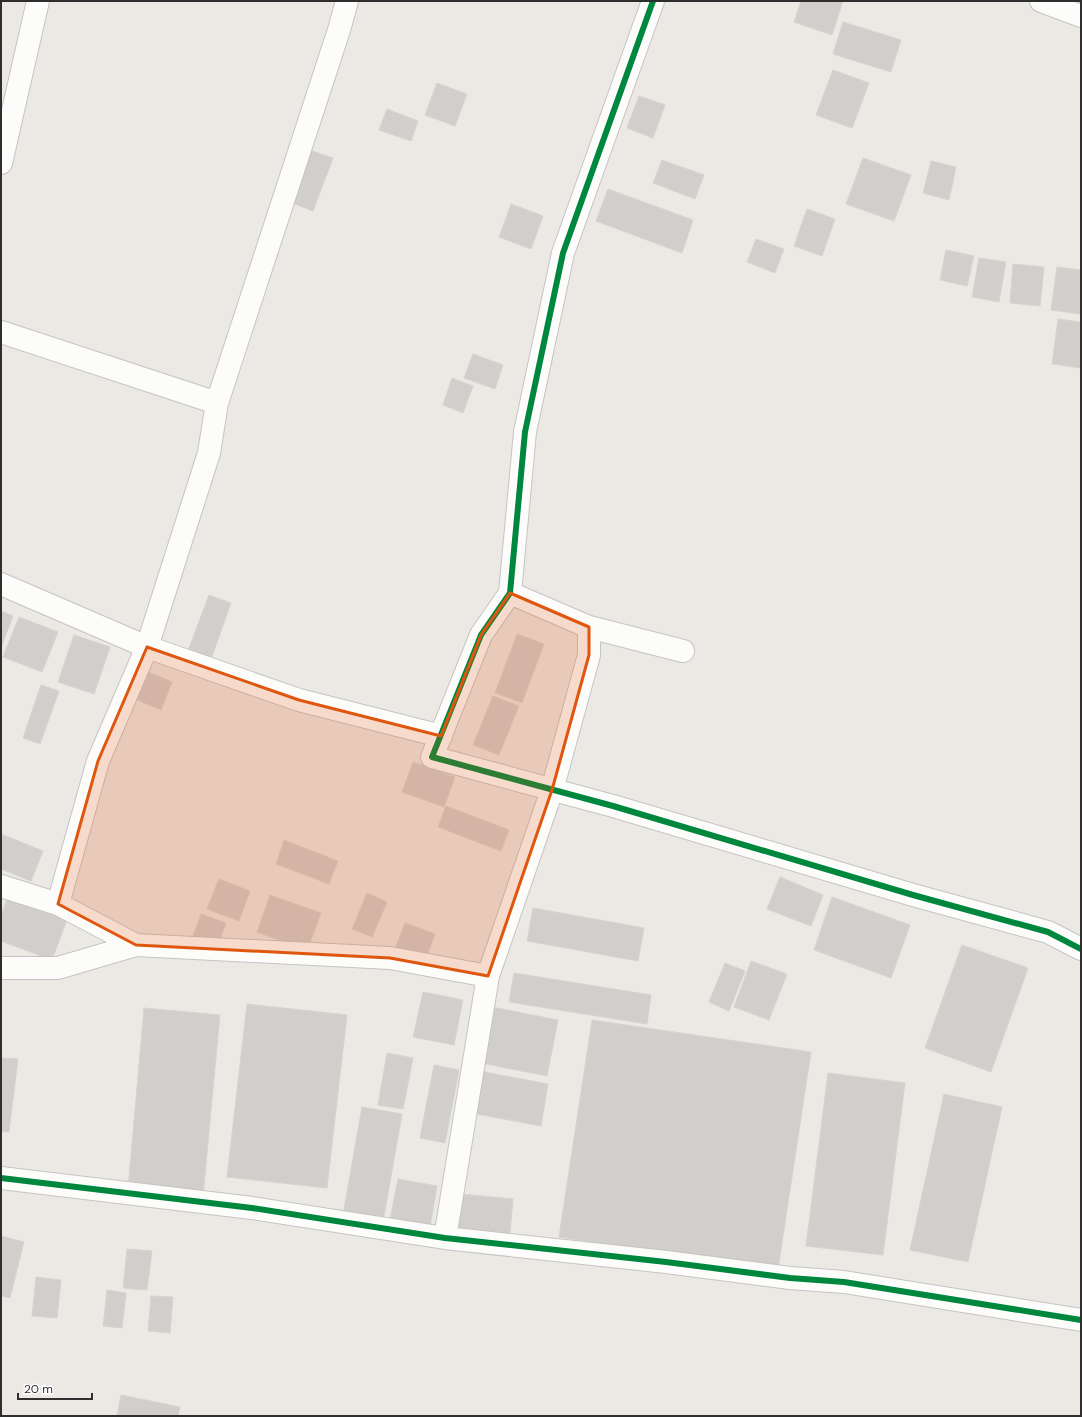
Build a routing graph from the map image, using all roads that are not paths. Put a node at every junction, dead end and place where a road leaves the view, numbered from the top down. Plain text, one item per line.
1 (38, 1) edge
2 (347, 1) edge
3 (652, 1) edge
4 (1041, 1) edge
5 (1081, 16) edge
6 (1, 163) edge
7 (1, 332) edge
8 (217, 404) junction
9 (1, 584) edge
10 (510, 593) junction
11 (589, 627) junction
12 (147, 647) junction
13 (682, 651) dead end
14 (441, 736) junction
15 (552, 790) junction
16 (1, 886) edge
17 (58, 904) junction
18 (136, 945) junction
19 (1081, 949) edge
20 (1, 968) edge
21 (488, 976) junction
22 (1, 1178) edge
23 (445, 1238) junction
24 (1081, 1320) edge

1 - 6 street
2 - 8 street
3 - 10 street
4 - 5 street
7 - 8 street
8 - 12 street
9 - 12 street
10 - 11 street
10 - 14 street
11 - 13 street
11 - 15 street
12 - 14 street
12 - 17 street
14 - 15 street
15 - 19 street
15 - 21 street
16 - 17 street
17 - 18 street
18 - 20 street
18 - 21 street
21 - 23 street
22 - 23 street
23 - 24 street

